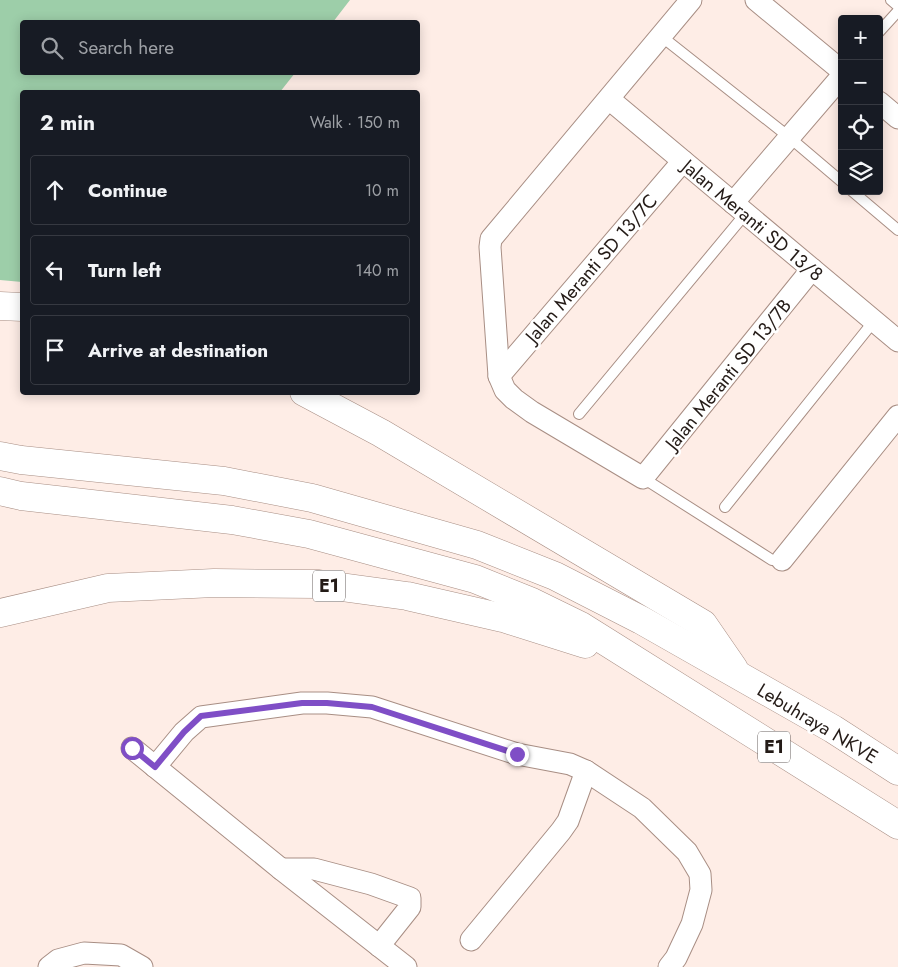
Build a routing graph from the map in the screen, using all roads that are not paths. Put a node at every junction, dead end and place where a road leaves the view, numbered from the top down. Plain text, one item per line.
1 (691, 0) edge
2 (756, 0) edge
3 (891, 0) edge
4 (898, 6) edge
5 (898, 10) edge
6 (883, 27) edge
7 (661, 36) junction
8 (838, 68) edge
9 (838, 81) edge
10 (609, 99) junction
11 (883, 105) edge
12 (898, 118) edge
13 (789, 138) junction
14 (683, 161) junction
15 (838, 179) edge
16 (857, 195) edge
17 (740, 208) junction
18 (898, 230) edge
19 (812, 269) junction
20 (0, 306) edge
21 (20, 307) edge
22 (874, 321) junction
23 (898, 341) edge
24 (499, 376) junction
25 (310, 395) edge
26 (579, 414) dead end
27 (898, 416) edge
28 (0, 456) edge
29 (643, 478) junction
30 (0, 492) edge
31 (725, 507) dead end
32 (782, 560) joint
33 (0, 613) edge
34 (650, 668) junction
35 (738, 674) junction
36 (132, 748) dead end
37 (155, 767) junction
38 (586, 771) junction
39 (898, 771) edge
40 (898, 825) edge
41 (281, 869) junction
42 (471, 940) dead end
43 (380, 946) junction
44 (49, 967) edge
45 (142, 967) edge
46 (406, 967) edge
47 (669, 967) edge

1 - 7 street
2 - 8 street
3 - 4 lane
5 - 6 lane
7 - 10 street
7 - 13 lane
9 - 13 street
10 - 14 street, Jalan Meranti SD 13/8
10 - 24 street
11 - 12 street
13 - 15 lane
13 - 17 street
14 - 17 street, Jalan Meranti SD 13/8
14 - 24 street, Jalan Meranti SD 13/7C
16 - 18 lane
17 - 19 street, Jalan Meranti SD 13/8
17 - 26 lane
19 - 22 street, Jalan Meranti SD 13/8
19 - 29 street, Jalan Meranti SD 13/7B
20 - 21 highway
22 - 23 street, Jalan Meranti SD 13/8
22 - 31 lane
24 - 29 street
25 - 35 highway, E1
27 - 32 street
28 - 35 highway, Lebuhraya NKVE
29 - 32 lane
30 - 34 highway
33 - 34 highway, E1
34 - 40 highway, E1
35 - 39 highway, Lebuhraya NKVE / E1
36 - 37 street
37 - 38 street
37 - 41 street
38 - 42 street
38 - 47 street
41 - 43 street
41 - 43 street
43 - 46 street
44 - 45 street

